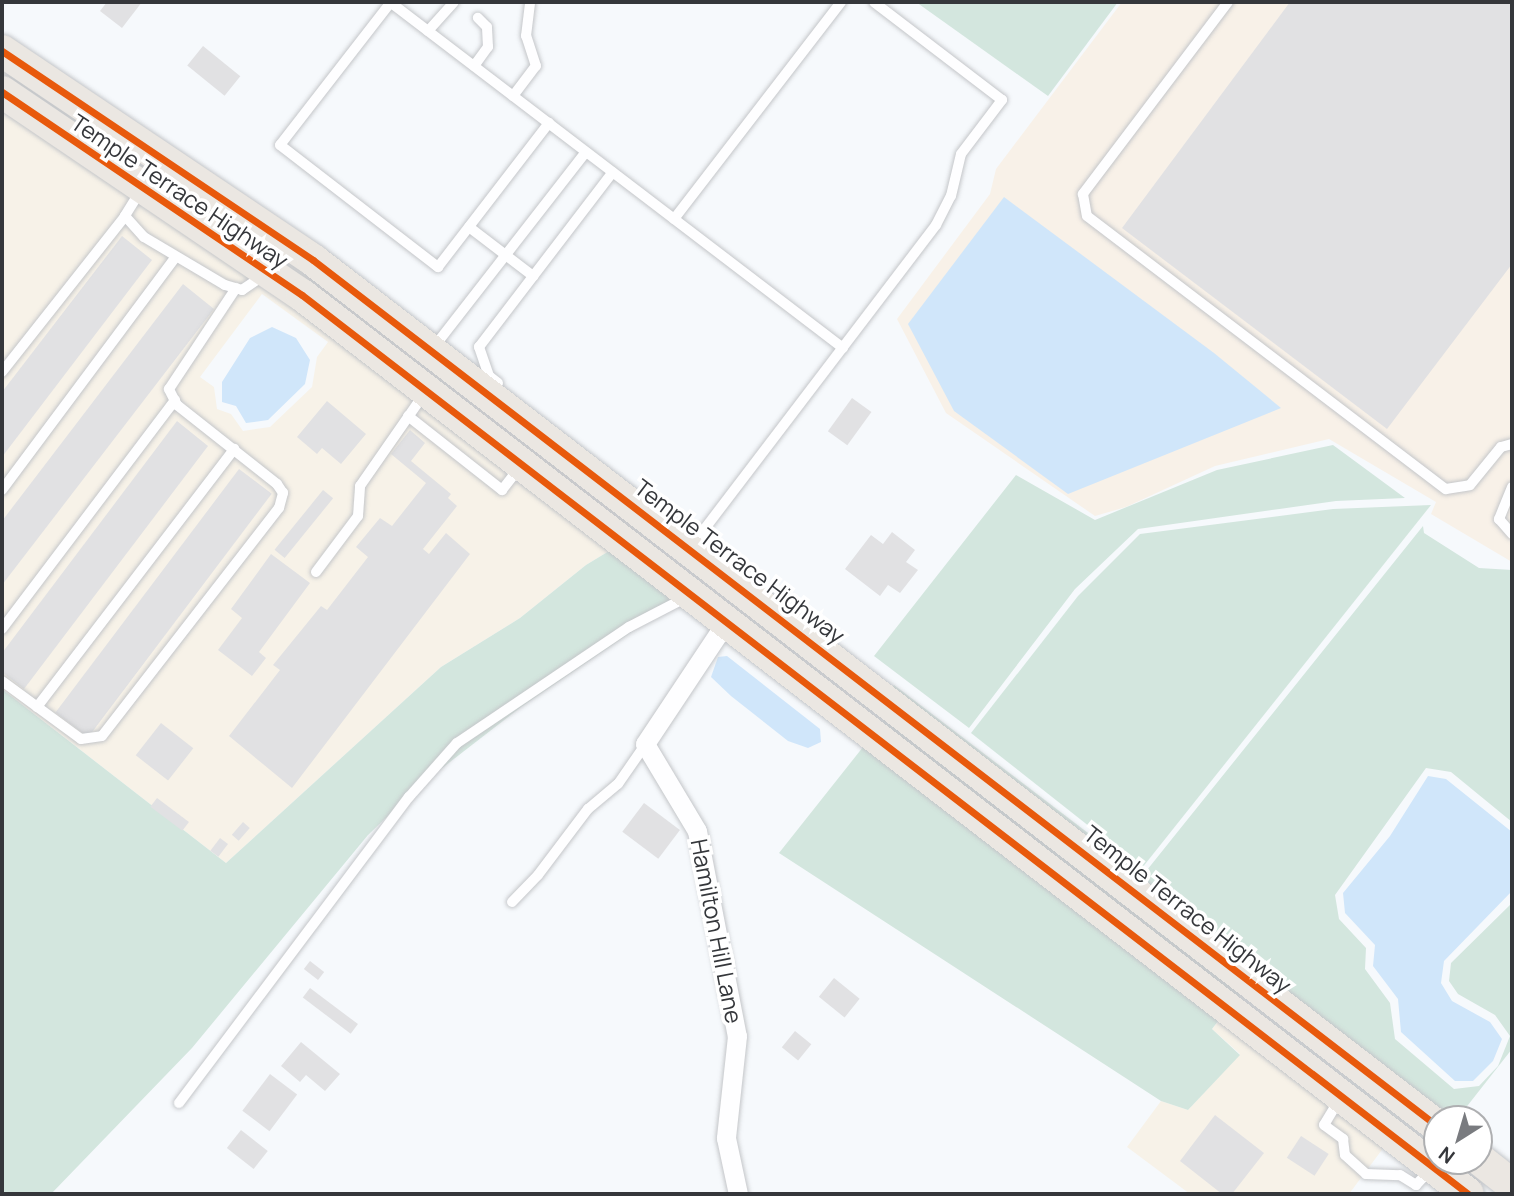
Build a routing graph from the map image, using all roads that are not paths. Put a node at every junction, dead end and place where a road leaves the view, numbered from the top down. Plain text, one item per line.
1 (391, 2) edge
2 (530, 2) edge
3 (841, 2) edge
4 (874, 2) edge
5 (1228, 2) edge
6 (453, 3) edge
7 (478, 18) dead end
8 (428, 31) junction
9 (2, 51) edge
10 (474, 66) junction
11 (2, 92) edge
12 (513, 96) junction
13 (549, 123) junction
14 (586, 152) junction
15 (613, 172) junction
16 (141, 190) junction
17 (125, 216) junction
18 (674, 219) junction
19 (469, 227) junction
20 (506, 255) junction
21 (175, 258) junction
22 (267, 272) junction
23 (533, 276) junction
24 (236, 288) junction
25 (843, 348) junction
26 (432, 351) junction
27 (2, 372) edge
28 (426, 390) junction
29 (507, 391) dead end
30 (517, 399) dead end
31 (175, 400) junction
32 (408, 416) junction
33 (532, 427) junction
34 (1512, 444) edge
35 (234, 449) junction
36 (522, 464) junction
37 (1512, 487) edge
38 (2, 491) edge
39 (1512, 534) edge
40 (690, 548) junction
41 (316, 572) dead end
42 (691, 595) junction
43 (726, 622) junction
44 (2, 629) edge
45 (2, 681) edge
46 (888, 700) junction
47 (37, 707) junction
48 (866, 729) junction
49 (645, 744) junction
50 (512, 902) dead end
51 (1362, 1068) junction
52 (1342, 1096) junction
53 (178, 1102) dead end
54 (1423, 1115) edge
55 (1423, 1159) edge
56 (1493, 1170) edge
57 (1425, 1175) edge
58 (1443, 1175) edge
59 (1512, 1185) edge
60 (738, 1194) edge
61 (1468, 1194) edge

1 - 8 lane
1 - 19 lane
2 - 12 lane
3 - 18 lane
4 - 25 lane
5 - 34 lane
6 - 8 lane
7 - 10 lane
8 - 10 lane
9 - 26 main road, Temple Terrace Highway
10 - 12 lane
11 - 16 main road, Temple Terrace Highway
12 - 13 lane
13 - 14 lane
13 - 19 lane
14 - 15 lane
14 - 20 lane
15 - 18 lane
15 - 23 lane
16 - 17 lane
16 - 22 main road, Temple Terrace Highway
17 - 21 lane
17 - 27 lane
18 - 25 lane
19 - 20 lane
20 - 23 lane
20 - 26 lane
21 - 24 lane
21 - 38 lane
22 - 24 lane
22 - 28 main road, Temple Terrace Highway
23 - 29 lane
24 - 31 lane
25 - 40 lane
26 - 33 main road, Temple Terrace Highway
28 - 32 lane
28 - 36 main road, Temple Terrace Highway
30 - 33 lane
31 - 35 lane
31 - 44 lane
32 - 36 lane
32 - 41 lane
33 - 40 main road, Temple Terrace Highway
35 - 47 lane
35 - 47 lane
36 - 42 main road, Temple Terrace Highway
37 - 39 lane
40 - 46 main road, Temple Terrace Highway
42 - 43 main road, Temple Terrace Highway
42 - 53 lane
43 - 48 main road, Temple Terrace Highway
43 - 49 street
45 - 47 lane
46 - 48 main road
46 - 51 main road, Temple Terrace Highway
48 - 52 main road, Temple Terrace Highway
49 - 50 lane
49 - 60 street, Hamilton Hill Lane
51 - 52 main road
51 - 54 main road, Temple Terrace Highway
52 - 55 main road, Temple Terrace Highway
52 - 57 lane
56 - 59 main road
58 - 61 main road, Temple Terrace Highway

